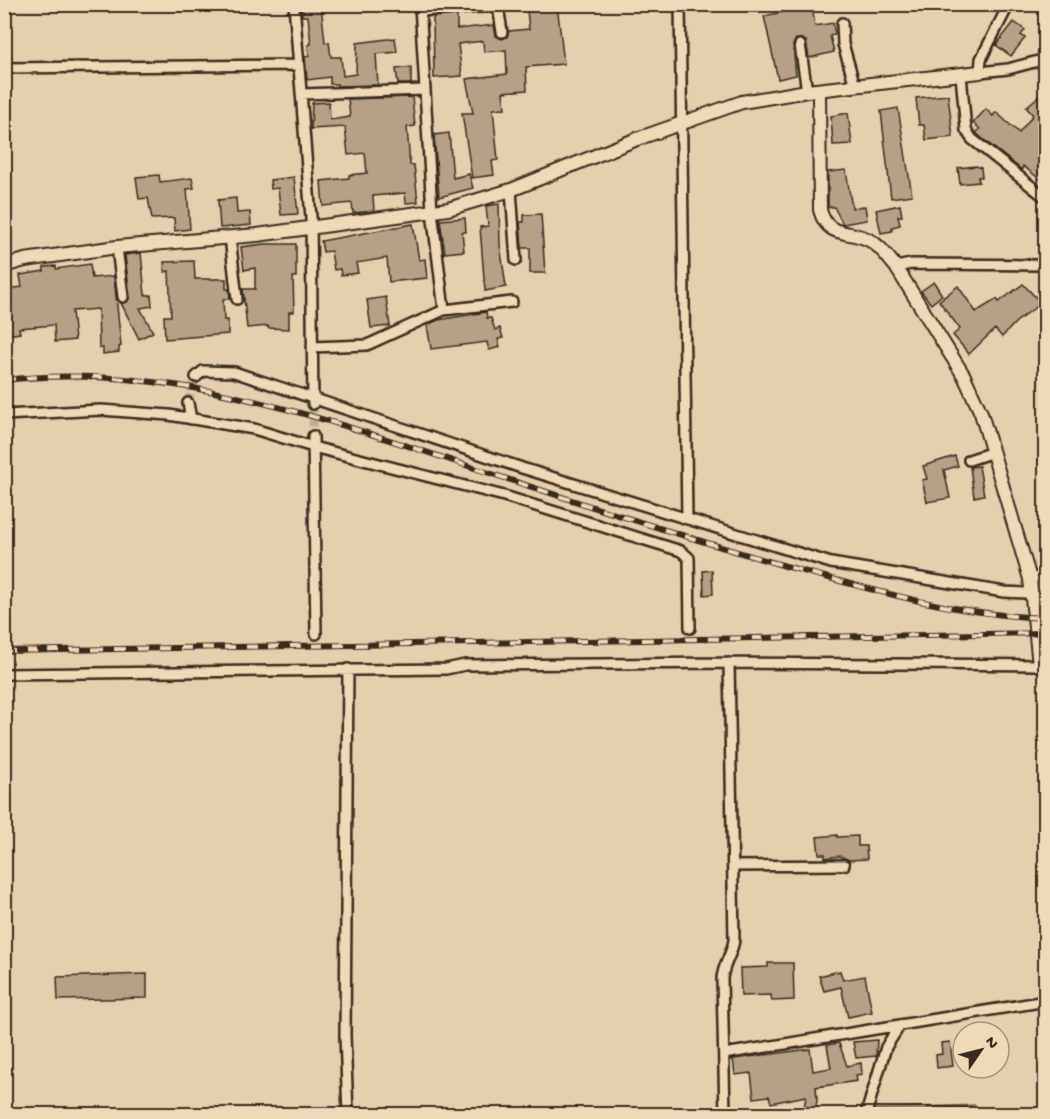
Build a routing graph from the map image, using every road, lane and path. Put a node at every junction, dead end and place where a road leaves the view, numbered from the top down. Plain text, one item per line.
1 (294, 4) edge
2 (680, 4) edge
3 (1009, 4) edge
4 (420, 8) edge
5 (842, 23) dead end
6 (502, 32) dead end
7 (800, 45) dead end
8 (1046, 58) edge
9 (298, 65) junction
10 (4, 68) edge
11 (980, 72) junction
12 (961, 75) junction
13 (855, 86) junction
14 (425, 90) junction
15 (813, 91) junction
16 (302, 94) junction
17 (683, 123) junction
18 (511, 190) junction
19 (1046, 198) edge
20 (432, 211) junction
21 (311, 228) junction
22 (230, 237) junction
23 (117, 247) junction
24 (516, 260) dead end
25 (1046, 265) edge
26 (4, 266) edge
27 (896, 267) junction
28 (123, 297) dead end
29 (237, 299) dead end
30 (512, 302) dead end
31 (444, 310) junction
32 (312, 347) junction
33 (196, 377) dead end
34 (313, 400) junction
35 (188, 403) tunnel mouth
36 (4, 416) edge
37 (191, 418) junction
38 (313, 436) tunnel mouth
39 (313, 447) junction
40 (993, 452) junction
41 (969, 460) dead end
42 (687, 519) junction
43 (1046, 575) edge
44 (1030, 579) junction
45 (1029, 593) junction
46 (1046, 594) edge
47 (690, 628) dead end
48 (316, 634) dead end
49 (729, 663) junction
50 (1042, 665) edge
51 (348, 669) junction
52 (4, 674) edge
53 (844, 865) dead end
54 (733, 866) junction
55 (1046, 1001) edge
56 (900, 1025) junction
57 (724, 1053) junction
58 (348, 1114) edge
59 (725, 1114) edge
60 (866, 1114) edge
61 (983, 1114) edge
62 (996, 1114) edge

1 - 9 street
2 - 17 street
3 - 11 street
4 - 6 street
4 - 14 street
5 - 13 street
7 - 15 street
8 - 11 street
9 - 10 street
9 - 16 street
11 - 12 street
12 - 13 street
12 - 19 street
13 - 15 street
14 - 16 street
14 - 20 street
15 - 17 street
15 - 27 street
16 - 21 street
17 - 18 street
17 - 42 street
18 - 20 street
18 - 24 street
20 - 21 street
20 - 31 street
21 - 22 street
21 - 32 street
22 - 23 street
22 - 29 street
23 - 26 street
23 - 28 street
25 - 27 street
27 - 40 street
30 - 31 street
31 - 32 street
32 - 34 street
33 - 34 street
34 - 42 street
35 - 37 street
36 - 37 street
37 - 39 street
38 - 39 street
39 - 47 street
39 - 48 street
40 - 41 street
40 - 44 street
42 - 45 street
43 - 44 street
44 - 45 street
45 - 46 street
45 - 50 street
49 - 50 street
49 - 51 street
49 - 54 street
51 - 52 street
51 - 58 street
53 - 54 street
54 - 57 street
55 - 56 street
56 - 57 street
56 - 60 street
57 - 59 street
61 - 62 street

